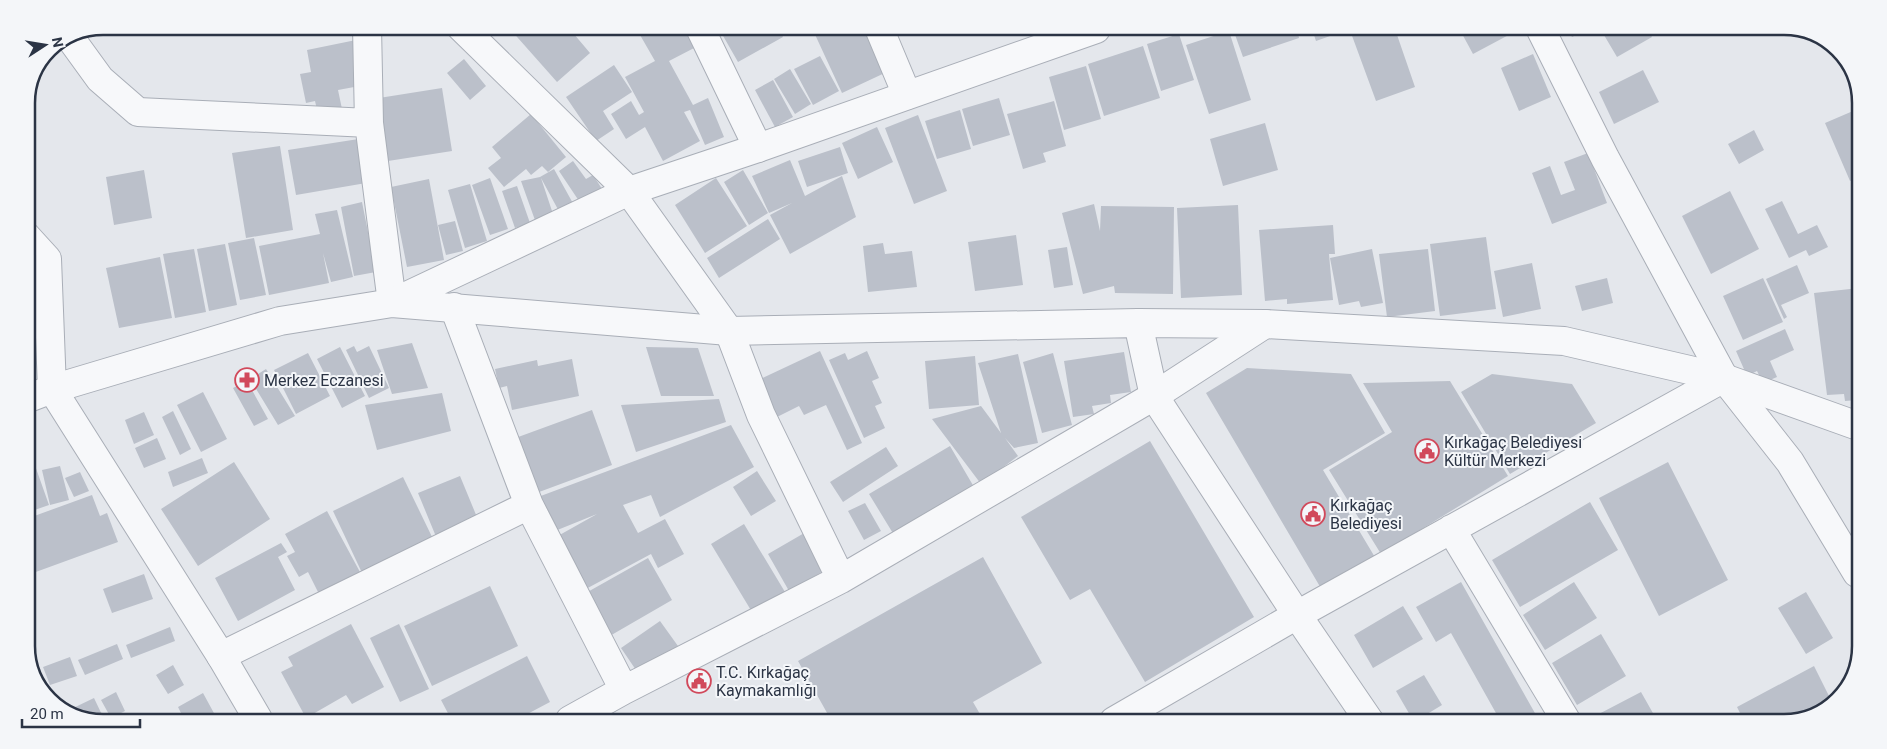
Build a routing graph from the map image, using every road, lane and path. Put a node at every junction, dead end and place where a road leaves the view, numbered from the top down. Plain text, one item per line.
1 (368, 35) edge
2 (469, 35) edge
3 (703, 35) edge
4 (882, 35) edge
5 (1079, 35) edge
6 (1543, 35) edge
7 (73, 42) edge
8 (907, 95) junction
9 (369, 123) junction
10 (758, 148) junction
11 (629, 191) junction
12 (35, 246) edge
13 (392, 302) junction
14 (454, 307) junction
15 (1138, 323) junction
16 (1265, 324) junction
17 (729, 331) junction
18 (1724, 378) junction
19 (52, 389) junction
20 (35, 396) edge
21 (1154, 396) junction
22 (1852, 424) edge
23 (529, 506) junction
24 (1450, 529) junction
25 (1852, 566) edge
26 (842, 579) junction
27 (1297, 615) junction
28 (221, 656) junction
29 (624, 690) junction
30 (255, 714) edge
31 (581, 714) edge
32 (1126, 714) edge
33 (1365, 714) edge
34 (1562, 714) edge

1 - 9 street
2 - 11 street
3 - 10 street
4 - 8 street
5 - 8 street
6 - 18 street
7 - 9 street
8 - 10 street
9 - 13 street
10 - 11 street
11 - 13 street
11 - 17 street
12 - 19 street
13 - 14 street
13 - 19 street
14 - 17 street
14 - 23 street
15 - 16 street
15 - 17 street
15 - 21 street
16 - 18 street
16 - 21 street
17 - 26 street
18 - 22 street
18 - 24 street
18 - 25 street
19 - 20 street
19 - 28 street
21 - 26 street
21 - 27 street
23 - 28 street
23 - 29 street
24 - 27 street
24 - 34 street
26 - 29 street
27 - 32 street
27 - 33 street
28 - 30 street
29 - 31 street

